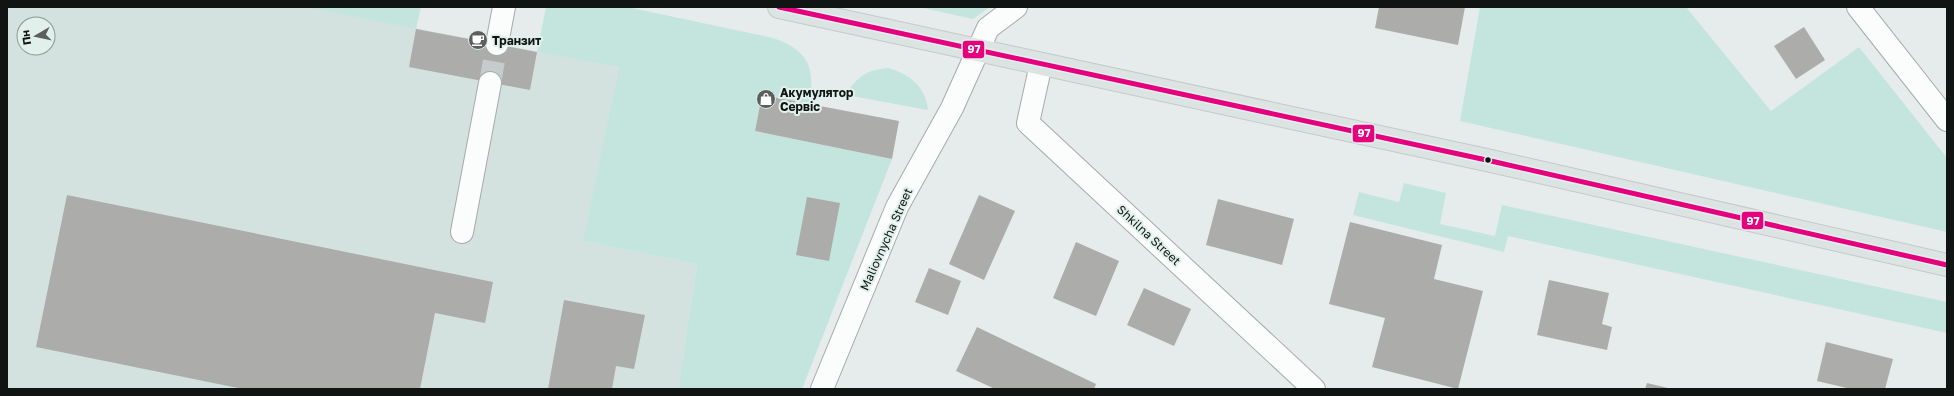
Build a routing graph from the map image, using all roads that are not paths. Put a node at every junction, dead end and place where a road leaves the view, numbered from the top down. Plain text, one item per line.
1 (504, 7) edge
2 (779, 7) edge
3 (1016, 7) edge
4 (1858, 7) edge
5 (497, 44) tunnel mouth
6 (978, 50) junction
7 (1041, 64) junction
8 (490, 82) tunnel mouth
9 (1947, 120) edge
10 (462, 232) dead end
11 (1947, 264) edge
12 (822, 389) edge
13 (1314, 389) edge

1 - 5 street
2 - 6 main road
3 - 6 street, Maliovnycha Street
4 - 9 street
6 - 7 main road
6 - 12 street, Maliovnycha Street
7 - 11 main road
7 - 13 street, Shkilna Street
8 - 10 street

